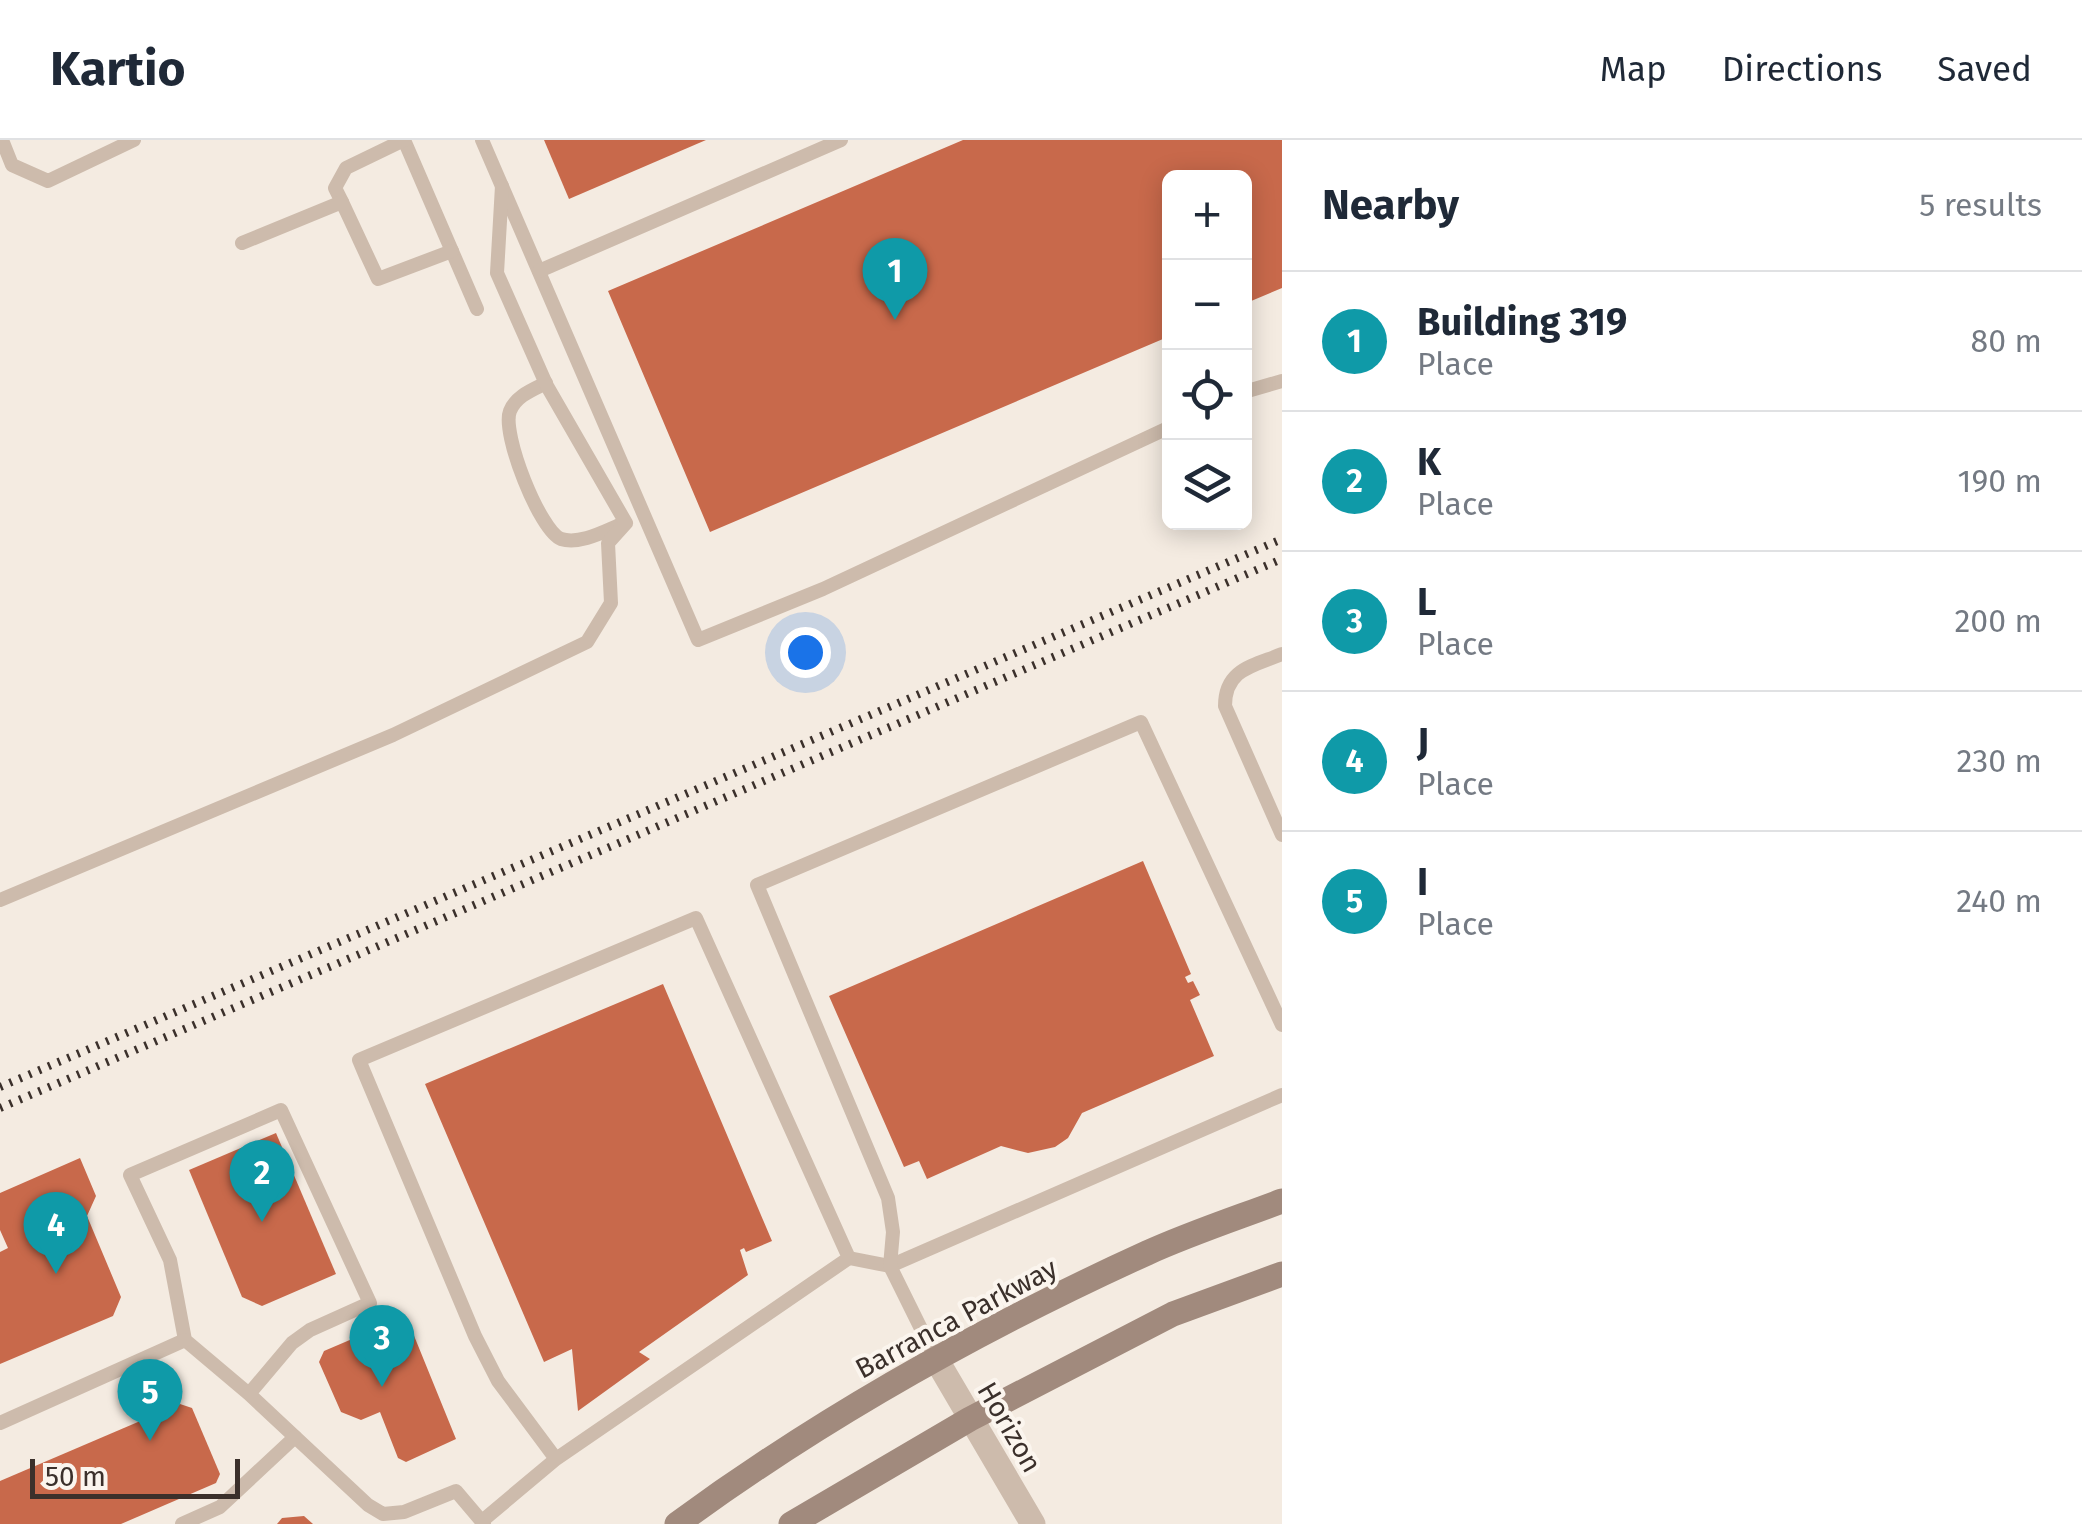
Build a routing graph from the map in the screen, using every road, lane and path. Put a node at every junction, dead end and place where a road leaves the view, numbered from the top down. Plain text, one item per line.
1 (2, 140) edge
2 (134, 140) edge
3 (404, 140) edge
4 (482, 140) edge
5 (841, 140) edge
6 (502, 186) junction
7 (342, 202) junction
8 (242, 243) dead end
9 (452, 251) junction
10 (538, 271) junction
11 (477, 309) dead end
12 (1282, 381) edge
13 (546, 383) junction
14 (1252, 390) edge
15 (1162, 431) edge
16 (626, 523) junction
17 (1282, 654) edge
18 (1282, 835) edge
19 (0, 900) edge
20 (1282, 1025) edge
21 (1282, 1096) edge
22 (1282, 1200) edge
23 (849, 1258) junction
24 (890, 1266) junction
25 (1282, 1274) edge
26 (185, 1340) junction
27 (936, 1360) junction
28 (249, 1394) junction
29 (970, 1419) junction
30 (0, 1422) edge
31 (295, 1437) junction
32 (556, 1460) junction
33 (404, 1518) edge
34 (187, 1522) edge
35 (483, 1523) edge
36 (677, 1524) edge
37 (791, 1524) edge
38 (1032, 1524) edge

1 - 2 lane
3 - 7 lane
3 - 9 lane
4 - 6 lane
5 - 10 lane
6 - 10 lane
6 - 13 lane
7 - 8 lane
7 - 9 lane
9 - 11 lane
10 - 15 lane
12 - 14 lane
13 - 16 lane
13 - 16 lane
16 - 19 lane
17 - 18 lane
20 - 24 lane
21 - 24 lane
22 - 27 main road, Barranca Parkway
23 - 24 lane
23 - 32 lane
23 - 32 lane
24 - 27 lane
25 - 29 main road
26 - 28 lane
26 - 28 lane
26 - 30 lane
27 - 29 street, Horizon
27 - 36 main road, Barranca Parkway
28 - 31 lane
29 - 37 main road
29 - 38 street, Horizon
31 - 33 lane
31 - 34 lane
32 - 35 lane
33 - 35 lane

